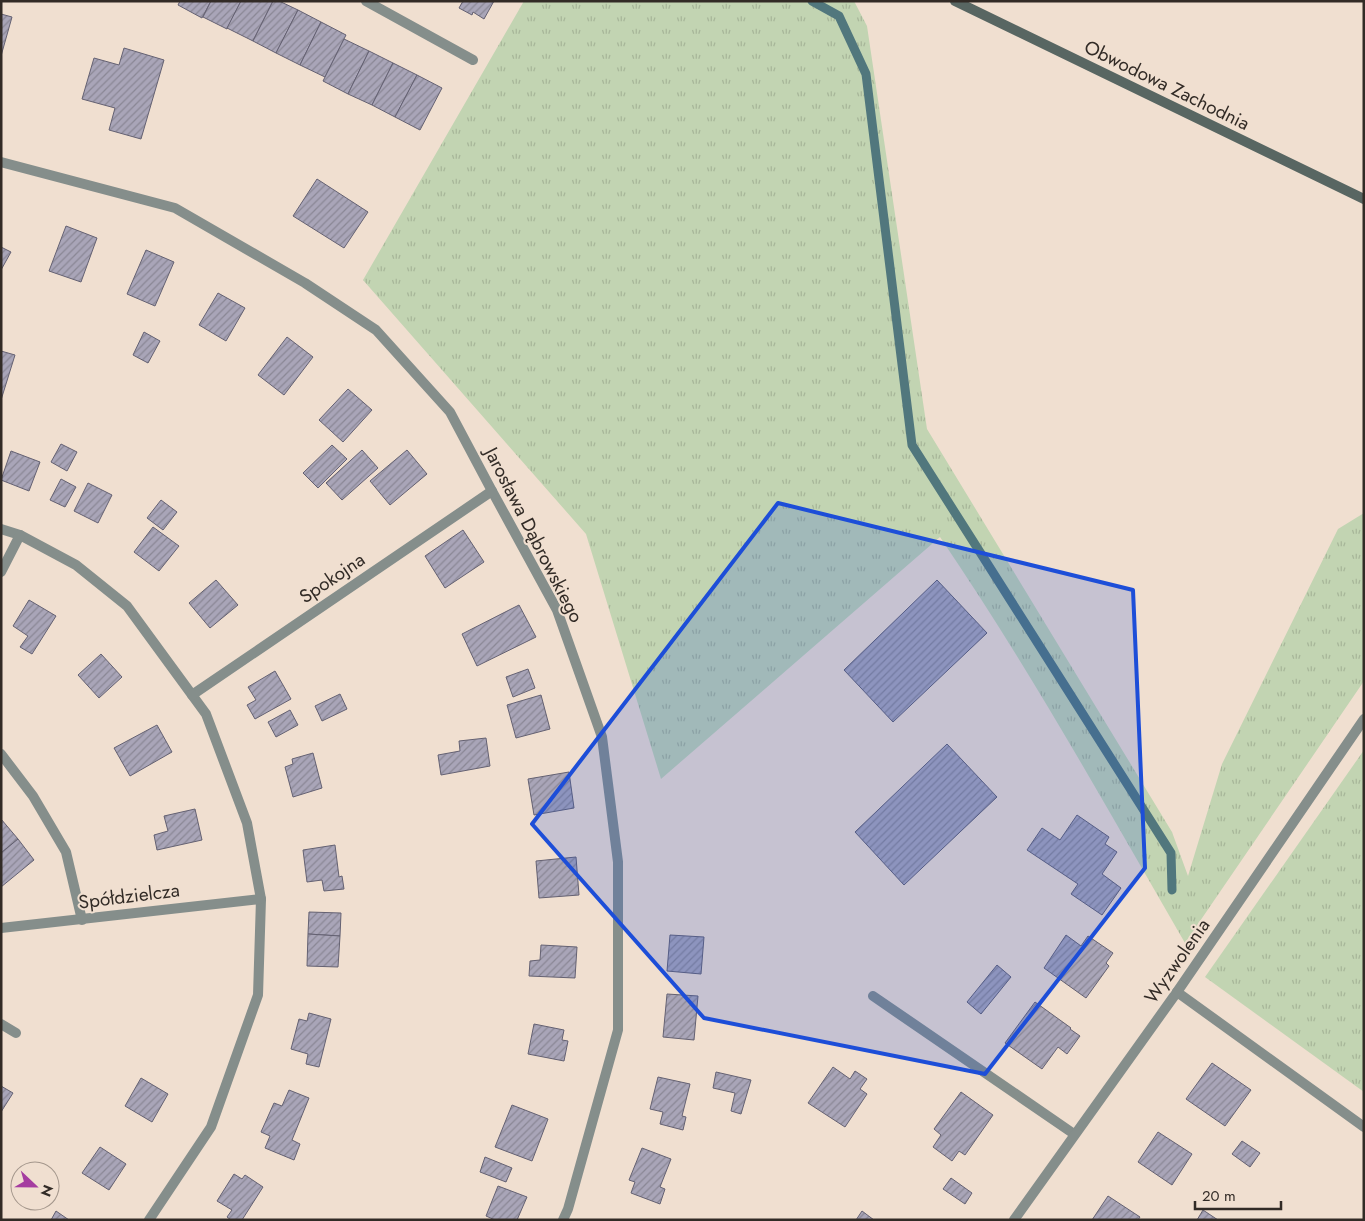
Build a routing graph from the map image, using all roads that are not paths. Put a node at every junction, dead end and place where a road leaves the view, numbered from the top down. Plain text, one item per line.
1 (366, 1) edge
2 (955, 1) edge
3 (473, 60) dead end
4 (1, 162) edge
5 (1364, 200) edge
6 (492, 491) junction
7 (1, 529) edge
8 (20, 535) junction
9 (1, 572) edge
10 (192, 694) junction
11 (1364, 719) edge
12 (1, 754) edge
13 (261, 898) junction
14 (82, 920) junction
15 (1, 928) edge
16 (1177, 992) junction
17 (873, 996) dead end
18 (1, 1024) edge
19 (16, 1033) dead end
20 (1364, 1128) edge
21 (1074, 1134) junction
22 (149, 1220) edge
23 (563, 1220) edge
24 (1014, 1220) edge

1 - 3 street
2 - 5 main road, Obwodowa Zachodnia
4 - 6 street, Jarosława Dąbrowskiego
6 - 10 street, Spokojna
6 - 23 street, Jarosława Dąbrowskiego
7 - 8 street
8 - 9 street
8 - 10 street
10 - 13 street
11 - 16 street, Wyzwolenia
12 - 14 street
13 - 14 street, Spółdzielcza
13 - 22 street
14 - 15 street, Spółdzielcza
16 - 20 street
16 - 21 street, Wyzwolenia
17 - 21 street
18 - 19 street
21 - 24 street, Wyzwolenia

